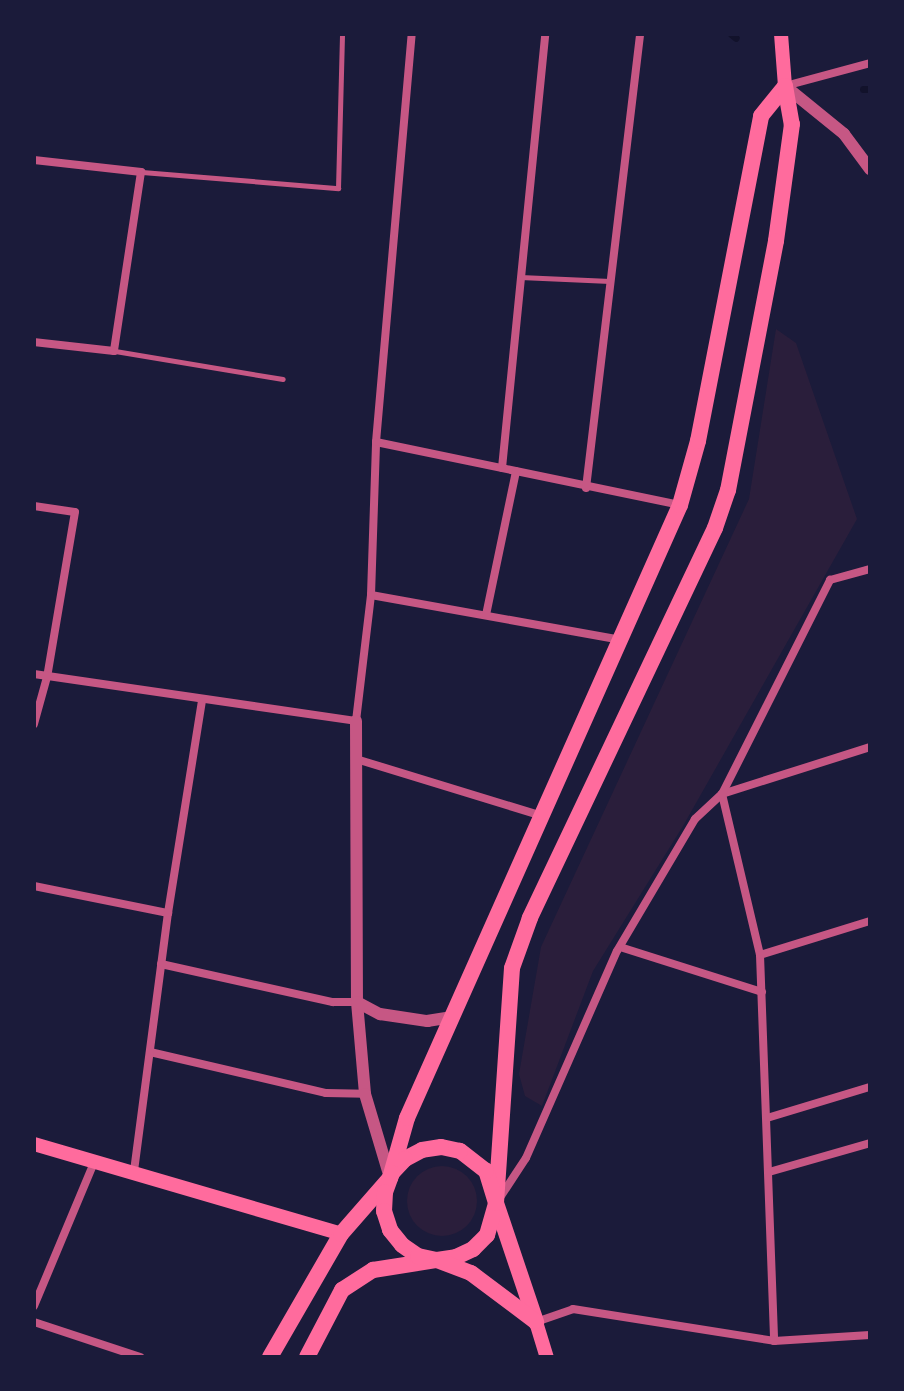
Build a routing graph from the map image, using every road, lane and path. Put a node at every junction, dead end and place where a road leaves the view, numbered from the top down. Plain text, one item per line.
1 (342, 34) edge
2 (412, 34) edge
3 (545, 34) edge
4 (640, 34) edge
5 (781, 34) edge
6 (870, 63) edge
7 (785, 86) junction
8 (34, 160) edge
9 (870, 169) edge
10 (141, 172) junction
11 (519, 276) junction
12 (611, 281) junction
13 (34, 342) edge
14 (114, 351) junction
15 (283, 379) dead end
16 (376, 442) junction
17 (502, 468) junction
18 (516, 471) junction
19 (586, 488) junction
20 (680, 505) junction
21 (34, 506) edge
22 (870, 569) edge
23 (371, 595) junction
24 (486, 615) junction
25 (620, 640) junction
26 (34, 674) edge
27 (47, 677) junction
28 (202, 701) junction
29 (356, 721) junction
30 (34, 724) edge
31 (870, 747) edge
32 (356, 759) junction
33 (722, 794) junction
34 (539, 815) junction
35 (34, 886) edge
36 (168, 913) junction
37 (870, 921) edge
38 (620, 947) junction
39 (760, 955) junction
40 (161, 964) junction
41 (762, 992) junction
42 (357, 1002) junction
43 (451, 1017) junction
44 (150, 1052) junction
45 (870, 1087) edge
46 (365, 1094) junction
47 (767, 1118) junction
48 (870, 1143) edge
49 (34, 1144) edge
50 (95, 1159) junction
51 (134, 1171) junction
52 (769, 1172) junction
53 (390, 1178) junction
54 (496, 1203) junction
55 (341, 1234) junction
56 (437, 1260) junction
57 (34, 1306) edge
58 (34, 1322) edge
59 (536, 1322) junction
60 (870, 1335) edge
61 (774, 1341) junction
62 (140, 1357) edge
63 (270, 1357) edge
64 (307, 1357) edge
65 (547, 1357) edge

1 - 10 lane
2 - 16 street
3 - 11 street
4 - 12 street
5 - 7 main road
6 - 7 street
7 - 9 street
7 - 20 main road
7 - 54 main road
8 - 10 street
10 - 14 street
11 - 12 lane
11 - 17 street
12 - 19 street
13 - 14 street
14 - 15 lane
16 - 17 street
16 - 23 street
17 - 18 street
18 - 19 street
18 - 24 street
19 - 20 street
20 - 25 main road
21 - 27 street
22 - 33 street
23 - 24 street
23 - 29 street
24 - 25 street
25 - 34 main road
26 - 27 street
27 - 28 street
27 - 30 street
28 - 29 street
28 - 36 street
29 - 32 street
31 - 33 street
32 - 34 street
32 - 42 street
33 - 38 street
33 - 39 street
34 - 43 main road
35 - 36 street
36 - 40 street
37 - 39 street
38 - 41 street
38 - 54 street
39 - 41 street
40 - 42 street
40 - 44 street
41 - 47 street
42 - 43 street
42 - 46 street
43 - 53 main road
44 - 46 street
44 - 51 street
45 - 47 street
46 - 53 street
47 - 52 street
48 - 52 street
49 - 50 main road
50 - 51 main road
50 - 57 street
51 - 55 main road
52 - 61 street
53 - 54 main road
53 - 55 main road
53 - 56 main road
54 - 56 main road
54 - 59 main road
55 - 63 main road
56 - 59 main road
56 - 64 main road
58 - 62 street
59 - 61 street
59 - 65 main road
60 - 61 street

